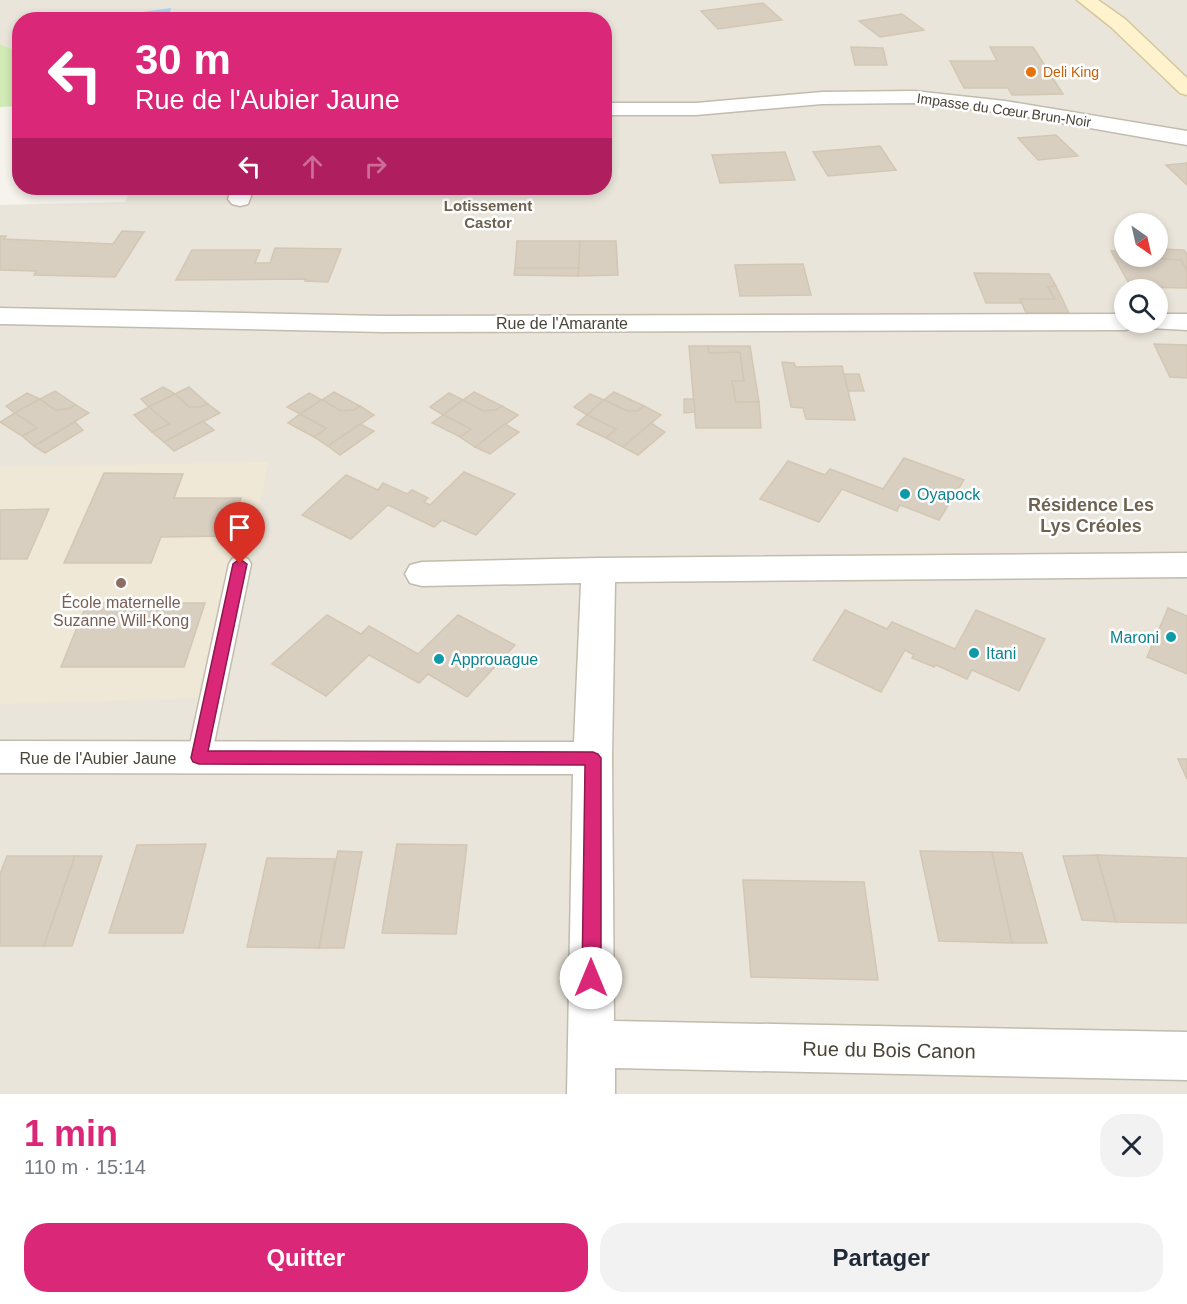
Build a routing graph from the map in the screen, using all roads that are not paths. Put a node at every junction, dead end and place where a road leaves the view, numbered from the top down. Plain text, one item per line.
1 (1066, 0) edge
2 (1086, 0) edge
3 (1151, 55) junction
4 (1187, 88) edge
5 (612, 109) edge
6 (1187, 138) edge
7 (0, 316) edge
8 (1114, 322) edge
9 (1168, 322) edge
10 (1187, 322) edge
11 (240, 564) dead end
12 (1187, 565) edge
13 (598, 570) junction
14 (422, 574) dead end
15 (0, 757) edge
16 (199, 758) junction
17 (593, 758) junction
18 (591, 1044) junction
19 (1187, 1056) edge
20 (591, 1094) edge

1 - 3 main road
2 - 3 main road
3 - 4 main road
5 - 6 street, Impasse du Cœur Brun-Noir
7 - 8 street, Rue de l'Amarante
9 - 10 street
11 - 16 lane
12 - 13 street
13 - 14 street
13 - 17 street
15 - 16 street, Rue de l'Aubier Jaune
16 - 17 street, Rue de l'Aubier Jaune
17 - 18 street
18 - 19 street, Rue du Bois Canon
18 - 20 street

